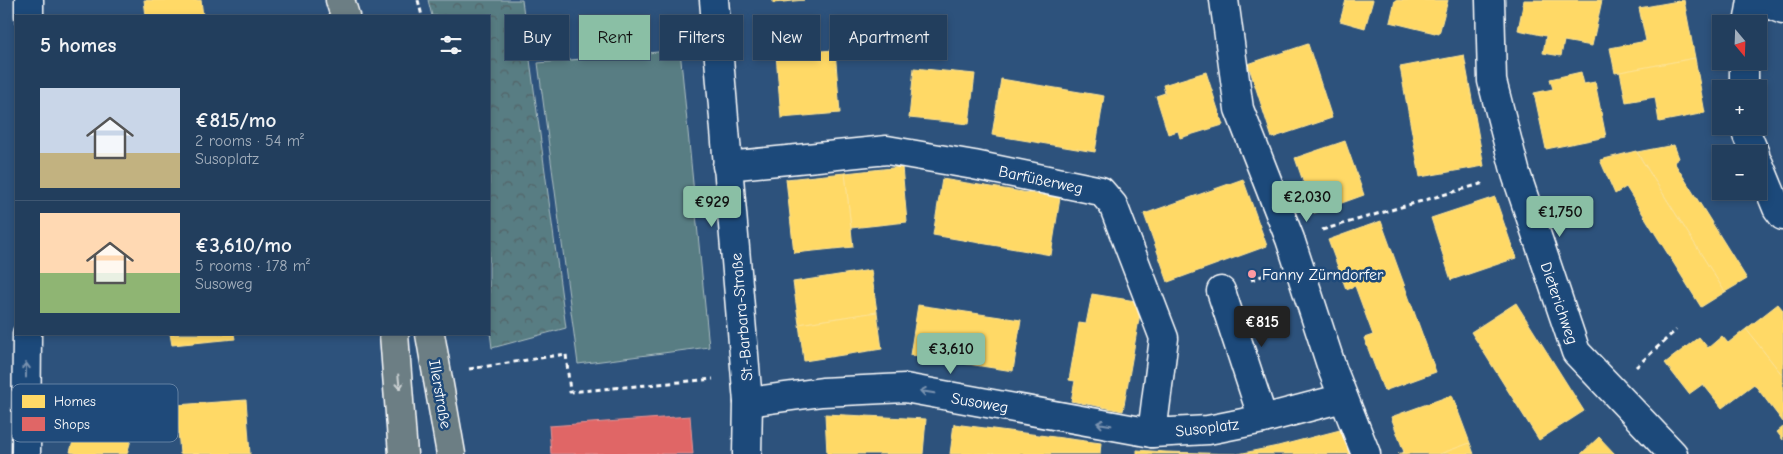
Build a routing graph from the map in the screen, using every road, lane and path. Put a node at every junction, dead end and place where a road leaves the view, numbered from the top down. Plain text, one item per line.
1 (29, 0) edge
2 (340, 0) edge
3 (418, 0) edge
4 (714, 0) edge
5 (1224, 0) edge
6 (1490, 0) edge
7 (1752, 0) edge
8 (1759, 0) edge
9 (1783, 10) edge
10 (29, 15) edge
11 (344, 15) edge
12 (422, 15) edge
13 (1750, 15) edge
14 (727, 166) junction
15 (1516, 174) junction
16 (1767, 184) edge
17 (1783, 216) edge
18 (1290, 239) junction
19 (1221, 291) dead end
20 (1676, 330) dead end
21 (27, 335) edge
22 (394, 335) edge
23 (430, 335) edge
24 (439, 374) junction
25 (27, 384) edge
26 (747, 389) junction
27 (1612, 389) junction
28 (1342, 398) junction
29 (1263, 419) junction
30 (1152, 433) junction
31 (403, 454) edge
32 (451, 454) edge
33 (747, 454) edge
34 (1366, 454) edge
35 (1674, 454) edge

1 - 10 street
2 - 11 main road
3 - 12 path
4 - 14 street, St.-Barbara-Straße
5 - 18 street
6 - 15 street, Dieterichweg
7 - 13 street
8 - 9 street
14 - 26 street, St.-Barbara-Straße
14 - 30 street, Barfüßerweg
15 - 18 path
15 - 27 street, Dieterichweg
16 - 17 street
18 - 28 street
19 - 29 street, Susoplatz
20 - 27 path
25 -> 21 street
22 -> 31 main road
23 - 24 main road, Illerstraße
24 - 26 path
24 - 32 main road, Illerstraße
30 -> 26 street, Susoweg
26 - 33 street, St.-Barbara-Straße
27 - 35 street, Dieterichweg
28 - 29 street, Susoplatz
28 - 34 street
29 - 30 street, Susoplatz

